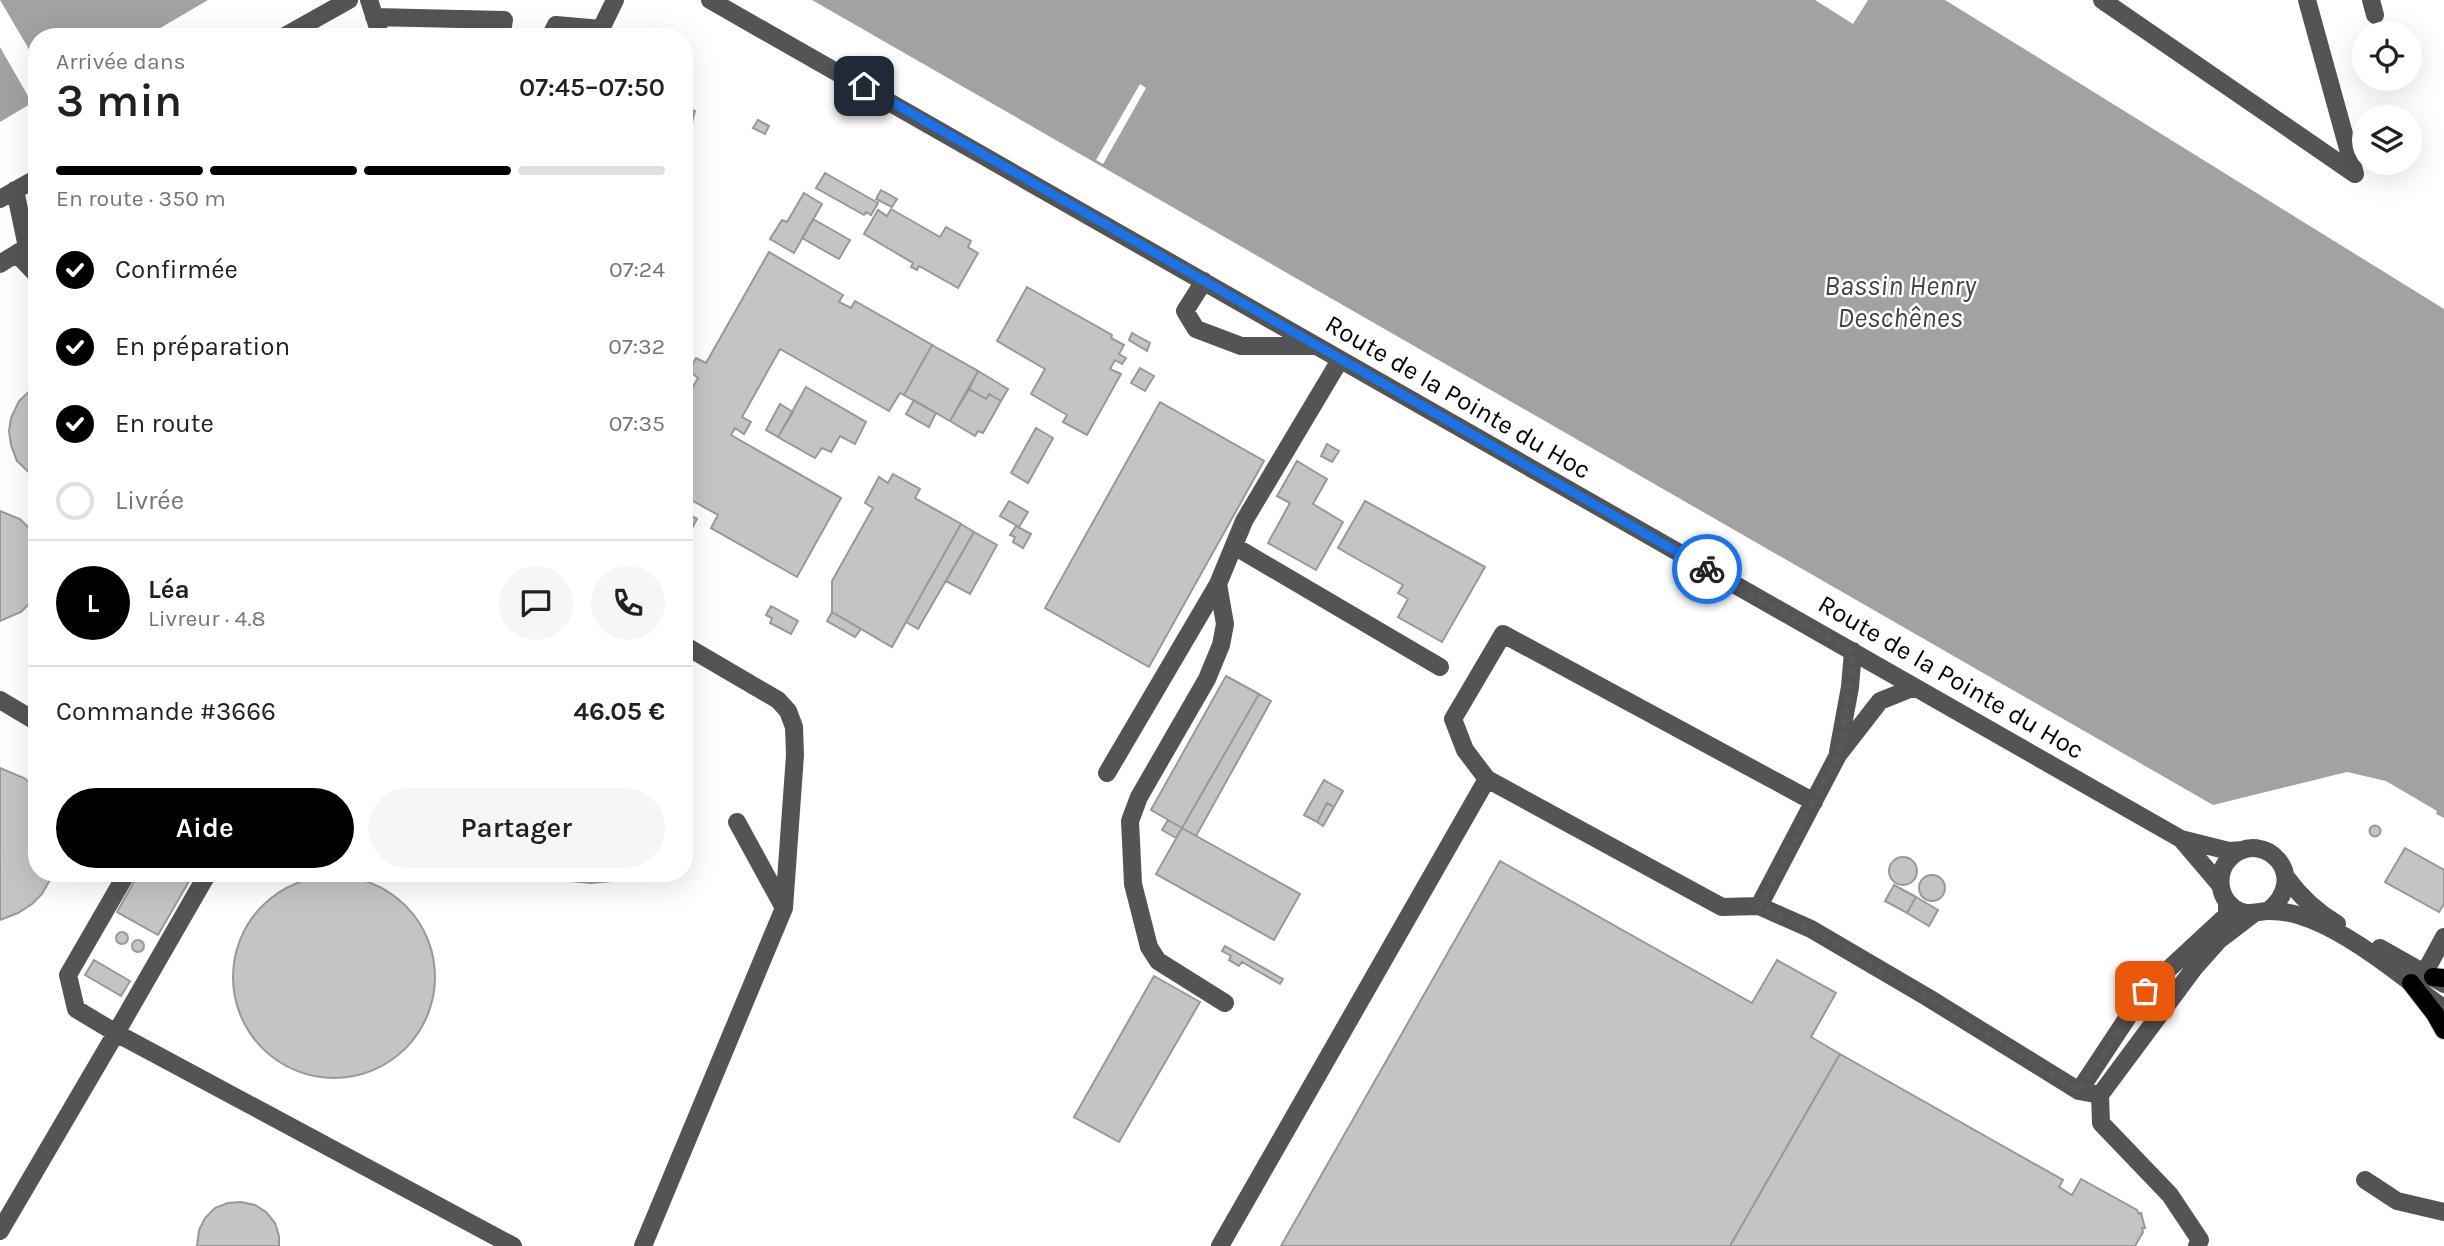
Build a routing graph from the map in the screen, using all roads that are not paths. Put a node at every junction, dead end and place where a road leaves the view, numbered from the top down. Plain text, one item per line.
1 (349, 0) edge
2 (615, 0) edge
3 (710, 0) edge
4 (2102, 0) edge
5 (2307, 0) edge
6 (372, 8) edge
7 (300, 28) edge
8 (378, 28) edge
9 (503, 28) edge
10 (554, 28) edge
11 (572, 28) edge
12 (601, 28) edge
13 (28, 183) edge
14 (8, 195) edge
15 (27, 247) edge
16 (0, 264) edge
17 (1204, 281) junction
18 (1316, 346) junction
19 (1340, 360) junction
20 (1234, 546) junction
21 (1218, 584) junction
22 (693, 650) edge
23 (1853, 652) junction
24 (1440, 667) dead end
25 (1915, 687) junction
26 (0, 700) edge
27 (28, 717) edge
28 (1838, 755) junction
29 (1107, 773) dead end
30 (1487, 779) junction
31 (1814, 802) junction
32 (737, 822) dead end
33 (2181, 839) junction
34 (2243, 850) junction
35 (2286, 877) junction
36 (122, 882) edge
37 (203, 882) edge
38 (2224, 894) junction
39 (1759, 906) junction
40 (785, 908) junction
41 (2261, 913) junction
42 (2444, 937) edge
43 (2431, 979) edge
44 (1225, 1003) dead end
45 (2444, 1008) edge
46 (2444, 1030) edge
47 (116, 1033) junction
48 (2079, 1091) junction
49 (2100, 1096) junction
50 (2365, 1180) dead end
51 (2444, 1212) edge
52 (0, 1231) edge
53 (513, 1246) edge
54 (643, 1246) edge
55 (1220, 1246) edge
56 (2197, 1246) edge

1 - 7 street
2 - 12 street
3 - 17 street, Route de la Pointe du Hoc
4 - 5 street
6 - 8 street
6 - 9 street
10 - 11 street
13 - 14 street
14 - 15 street
15 - 16 street
17 - 18 street, Route de la Pointe du Hoc
17 - 18 street
18 - 19 street, Route de la Pointe du Hoc
19 - 20 street
19 - 23 street, Route de la Pointe du Hoc
20 - 21 street
20 - 24 street
21 - 29 street
21 - 44 street
22 - 40 street
23 - 25 street, Route de la Pointe du Hoc
23 - 28 street
25 - 28 street
25 - 33 street, Route de la Pointe du Hoc
26 - 27 street
28 - 31 street
30 - 31 street
30 - 39 street
30 - 55 street
31 - 39 street
32 - 40 street
33 - 34 street, Route de la Pointe du Hoc
33 - 38 street, Route de la Pointe du Hoc
34 - 35 street
34 - 38 street
35 - 41 street
35 - 43 street
36 - 47 street
37 - 47 street
38 - 41 street
38 - 48 street
39 - 48 street
40 - 54 street
41 - 43 street
41 - 49 street
42 - 43 street
43 - 45 street
43 - 46 main road
47 - 52 street
47 - 53 street
48 - 49 street
49 - 56 street
50 - 51 street

